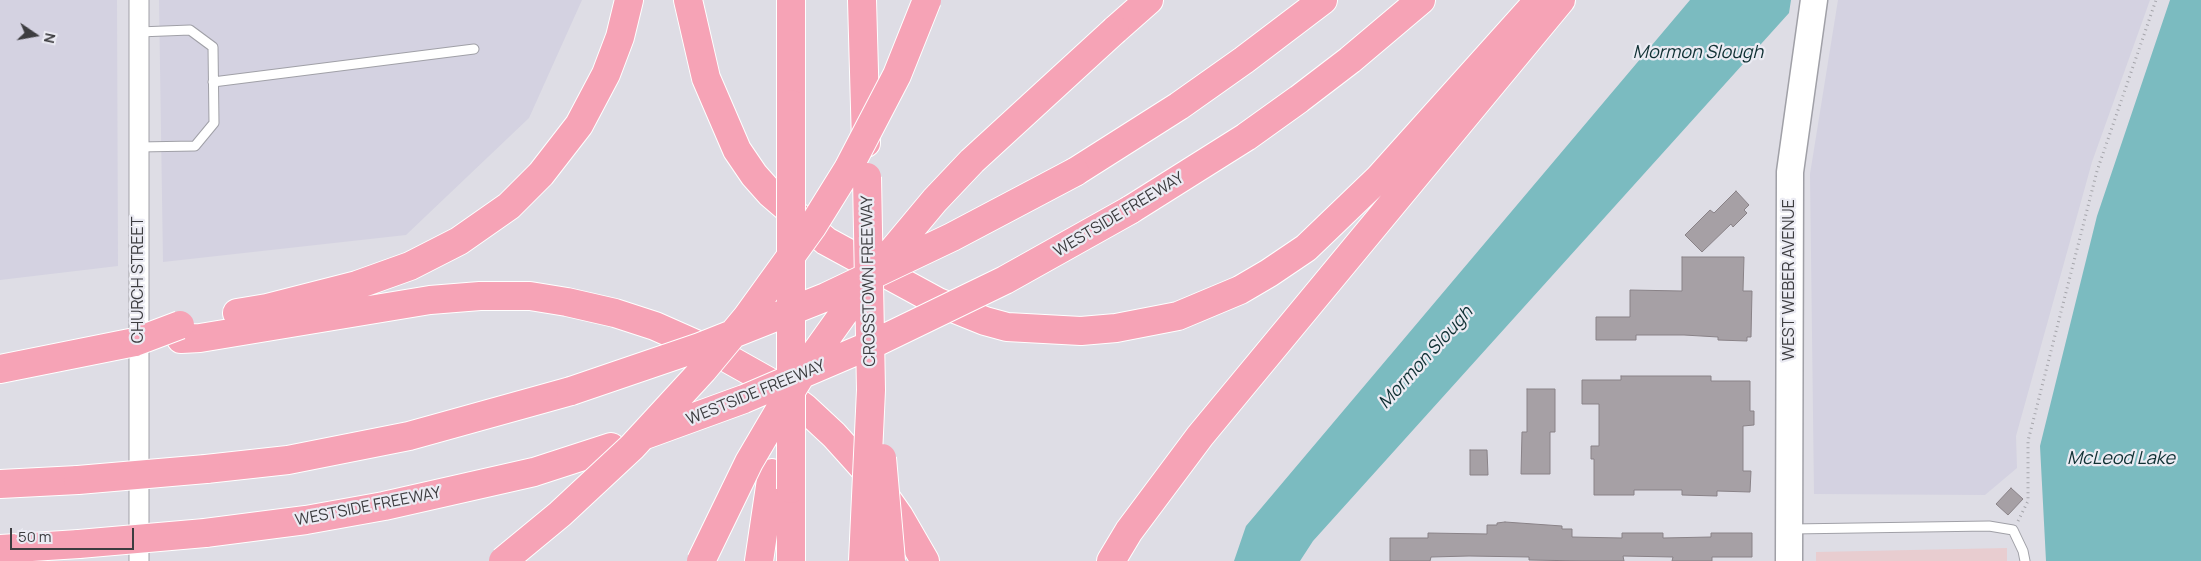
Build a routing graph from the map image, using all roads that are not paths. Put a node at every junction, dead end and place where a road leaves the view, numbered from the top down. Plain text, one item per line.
1 (139, 0) edge
2 (629, 0) edge
3 (688, 0) edge
4 (791, 0) edge
5 (862, 0) edge
6 (927, 0) edge
7 (1149, 0) edge
8 (1323, 0) edge
9 (1420, 0) edge
10 (1540, 0) edge
11 (1561, 0) edge
12 (1814, 0) edge
13 (139, 32) junction
14 (474, 49) dead end
15 (213, 82) junction
16 (139, 147) junction
17 (181, 332) junction
18 (0, 369) edge
19 (871, 390) junction
20 (782, 481) junction
21 (0, 484) edge
22 (1789, 529) junction
23 (0, 549) edge
24 (139, 561) edge
25 (503, 561) edge
26 (700, 561) edge
27 (759, 561) edge
28 (791, 561) edge
29 (863, 561) edge
30 (891, 561) edge
31 (925, 561) edge
32 (1111, 561) edge
33 (1790, 561) edge
34 (2024, 561) edge

1 - 13 street, CHURCH STREET
2 - 17 highway
3 - 10 highway
4 - 20 highway, bridge
5 - 19 highway, CROSSTOWN FREEWAY, bridge
6 - 25 highway, bridge
7 - 26 highway, bridge
8 - 21 highway, bridge
9 - 23 highway, WESTSIDE FREEWAY, bridge
11 - 32 highway
12 - 22 street, WEST WEBER AVENUE
13 - 15 lane
13 - 16 street, CHURCH STREET
14 - 15 lane
15 - 16 lane
16 - 24 street, CHURCH STREET
17 - 18 highway, bridge
17 - 31 highway
19 - 29 highway, CROSSTOWN FREEWAY, bridge
19 - 30 highway, bridge
20 - 27 highway
20 - 28 highway
22 - 33 street, WEST WEBER AVENUE
22 - 34 lane

